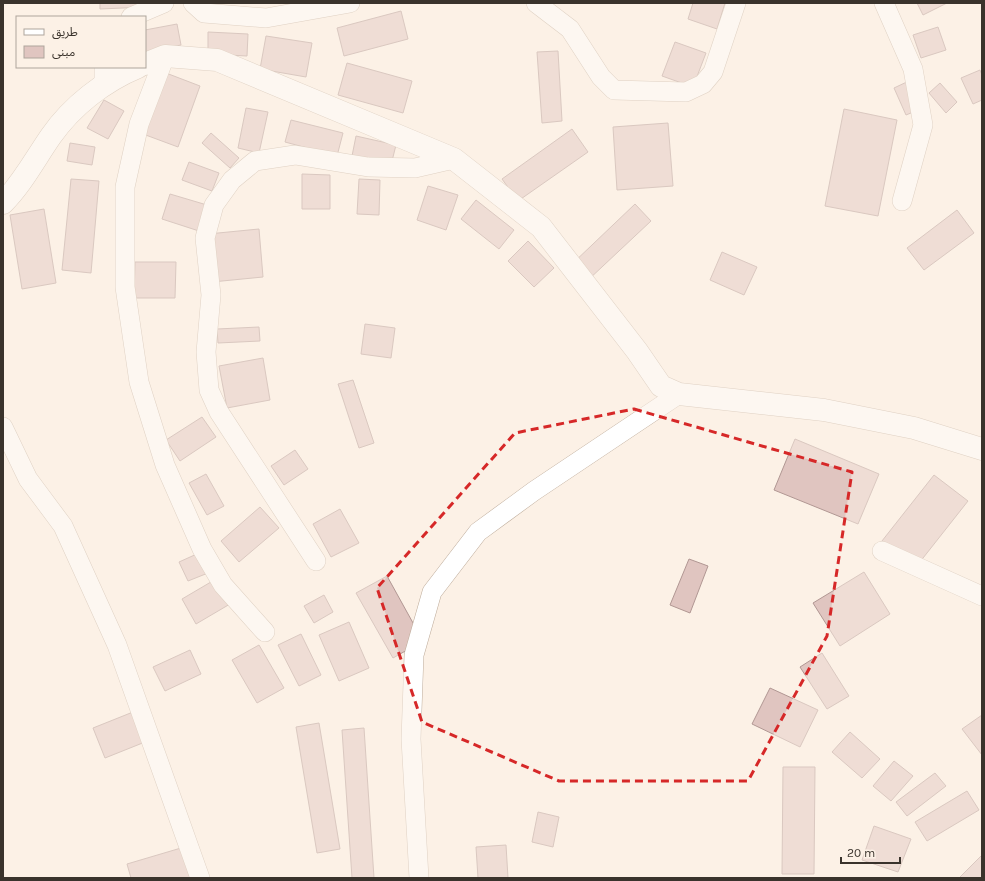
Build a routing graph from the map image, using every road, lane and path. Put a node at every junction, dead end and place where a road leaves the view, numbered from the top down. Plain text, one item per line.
1 (164, 3) edge
2 (193, 3) edge
3 (350, 3) edge
4 (536, 3) edge
5 (736, 3) edge
6 (884, 3) edge
7 (133, 16) edge
8 (165, 56) junction
9 (146, 64) edge
10 (136, 68) edge
11 (104, 76) edge
12 (454, 159) junction
13 (902, 200) dead end
14 (3, 203) edge
15 (679, 394) junction
16 (3, 427) edge
17 (982, 449) edge
18 (882, 551) dead end
19 (316, 562) dead end
20 (982, 596) edge
21 (265, 632) dead end
22 (200, 878) edge
23 (420, 878) edge

1 - 7 street
2 - 3 street
4 - 5 street
6 - 13 street
8 - 9 main road
8 - 12 main road
8 - 21 street
10 - 11 main road
11 - 14 main road
12 - 15 main road
12 - 19 street
15 - 17 main road
15 - 23 street
16 - 22 street
18 - 20 street

